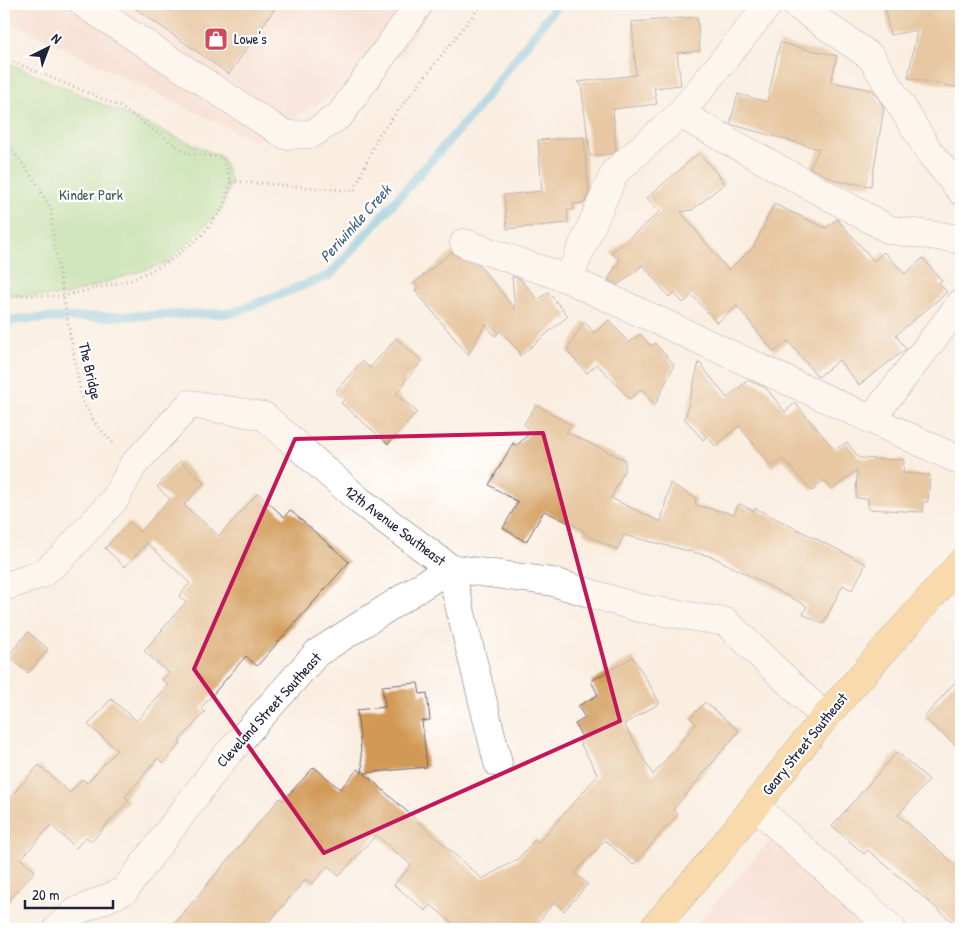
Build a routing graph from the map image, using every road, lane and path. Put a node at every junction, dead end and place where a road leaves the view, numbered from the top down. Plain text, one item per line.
1 (84, 4) edge
2 (420, 4) edge
3 (482, 4) edge
4 (769, 4) edge
5 (795, 4) edge
6 (4, 58) edge
7 (680, 114) junction
8 (4, 139) edge
9 (231, 181) junction
10 (961, 191) edge
11 (961, 239) edge
12 (464, 243) dead end
13 (568, 278) junction
14 (4, 295) edge
15 (64, 296) junction
16 (961, 303) edge
17 (871, 419) junction
18 (961, 461) edge
19 (133, 465) junction
20 (450, 568) junction
21 (957, 575) edge
22 (4, 587) edge
23 (825, 717) junction
24 (498, 763) dead end
25 (755, 806) junction
26 (57, 929) edge
27 (653, 929) edge
28 (892, 929) edge

1 - 2 street
3 - 9 path
4 - 7 street
5 - 10 street
6 - 9 path
7 - 11 street
7 - 13 street
8 - 15 path, The Bridge
9 - 15 path
12 - 13 street
13 - 17 street
14 - 15 path
15 - 19 path, The Bridge
16 - 17 street
17 - 18 street
19 - 20 street, 12th Avenue Southeast
19 - 22 street, 12th Avenue Southeast
20 - 23 street, 12th Avenue Southeast
20 - 24 street
20 - 26 street, Cleveland Street Southeast
21 - 23 main road, Geary Street Southeast
23 - 25 main road, Geary Street Southeast
25 - 27 main road, Geary Street Southeast
25 - 28 street

